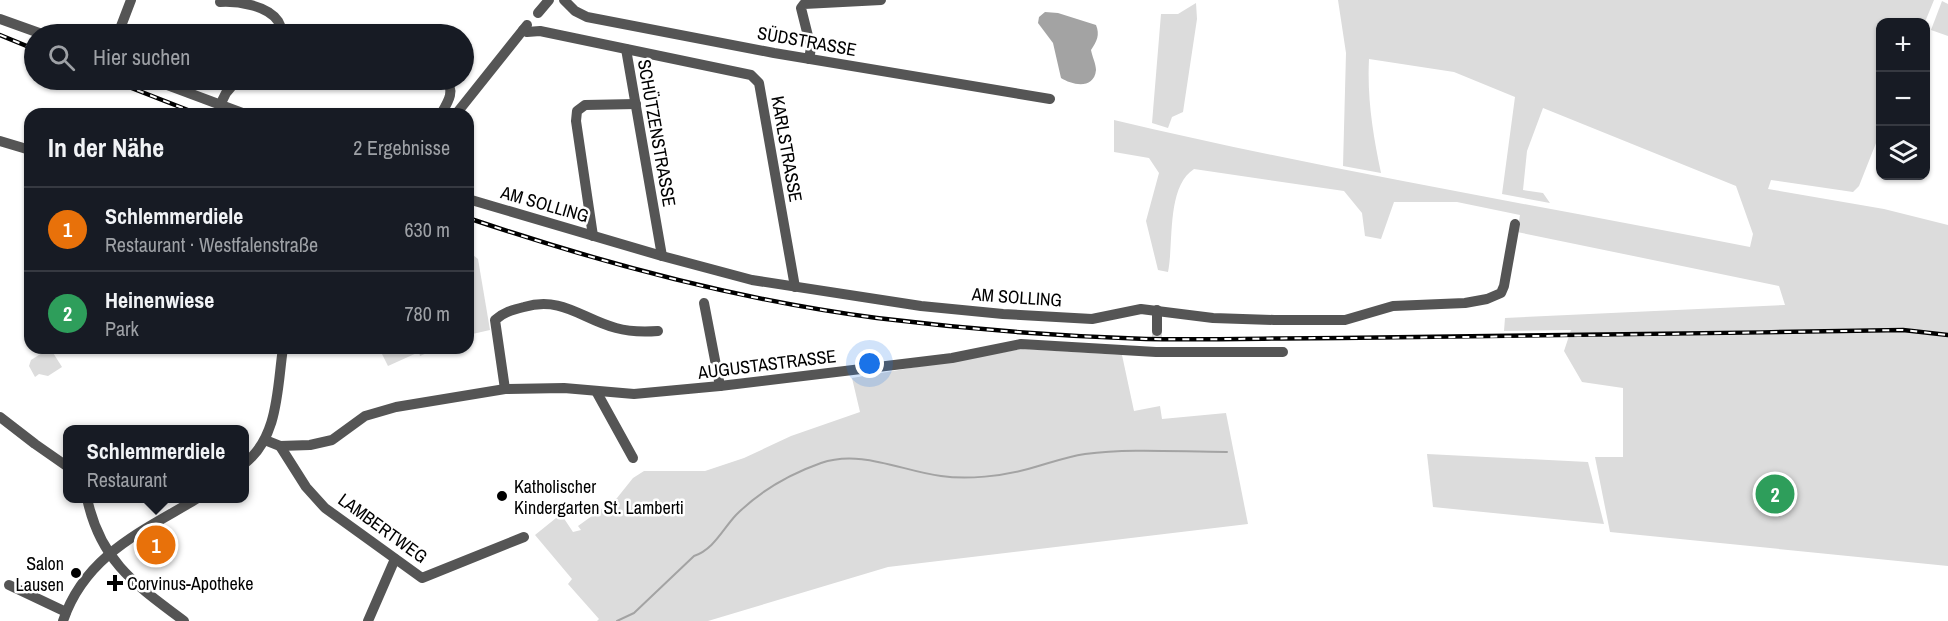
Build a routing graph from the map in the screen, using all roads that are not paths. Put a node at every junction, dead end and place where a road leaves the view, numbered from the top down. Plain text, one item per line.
1 (131, 0) edge
2 (549, 0) edge
3 (567, 0) edge
4 (881, 0) edge
5 (220, 2) dead end
6 (538, 13) dead end
7 (0, 19) edge
8 (122, 24) edge
9 (280, 24) edge
10 (24, 28) edge
11 (626, 49) junction
12 (809, 59) junction
13 (180, 90) edge
14 (229, 90) edge
15 (452, 90) edge
16 (1050, 99) dead end
17 (636, 104) junction
18 (220, 105) junction
19 (228, 108) edge
20 (444, 108) edge
21 (461, 108) edge
22 (0, 141) edge
23 (24, 148) edge
24 (474, 201) edge
25 (1515, 224) dead end
26 (593, 236) junction
27 (662, 256) junction
28 (795, 287) junction
29 (704, 303) dead end
30 (1157, 310) junction
31 (658, 331) dead end
32 (1157, 342) junction
33 (1283, 352) dead end
34 (282, 354) edge
35 (720, 386) junction
36 (505, 389) junction
37 (596, 391) junction
38 (0, 417) edge
39 (265, 440) junction
40 (280, 446) junction
41 (249, 458) edge
42 (633, 458) dead end
43 (63, 463) edge
44 (88, 503) edge
45 (190, 503) edge
46 (524, 537) dead end
47 (108, 554) junction
48 (395, 559) junction
49 (9, 585) dead end
50 (65, 617) edge
51 (184, 621) edge
52 (368, 621) edge

1 - 8 street
2 - 6 street
3 - 12 street, SÜDSTRASSE
4 - 12 street
5 - 9 street
7 - 10 street
11 - 17 street, SCHÜTZENSTRASSE
11 - 21 street, SCHÜTZENSTRASSE
11 - 28 street, KARLSTRASSE
12 - 16 street, SÜDSTRASSE
13 - 18 street
14 - 18 street
15 - 20 street
17 - 26 street
17 - 27 street, SCHÜTZENSTRASSE
18 - 19 street
22 - 23 street
24 - 26 street, AM SOLLING
25 - 30 street, AM SOLLING
26 - 27 street, AM SOLLING
27 - 28 street, AM SOLLING
28 - 30 street, AM SOLLING
29 - 35 street
30 - 32 street
31 - 36 street
32 - 33 street, AUGUSTASTRASSE
32 - 35 street, AUGUSTASTRASSE
34 - 39 street
35 - 37 street, AUGUSTASTRASSE
36 - 37 street, AUGUSTASTRASSE
36 - 40 street, AUGUSTASTRASSE
37 - 42 street
38 - 43 street
39 - 40 street, AUGUSTASTRASSE
39 - 41 street
40 - 48 street, LAMBERTWEG
44 - 47 street
45 - 47 street
46 - 48 street, LAMBERTWEG
47 - 50 street
47 - 51 street
48 - 52 street
49 - 50 street

